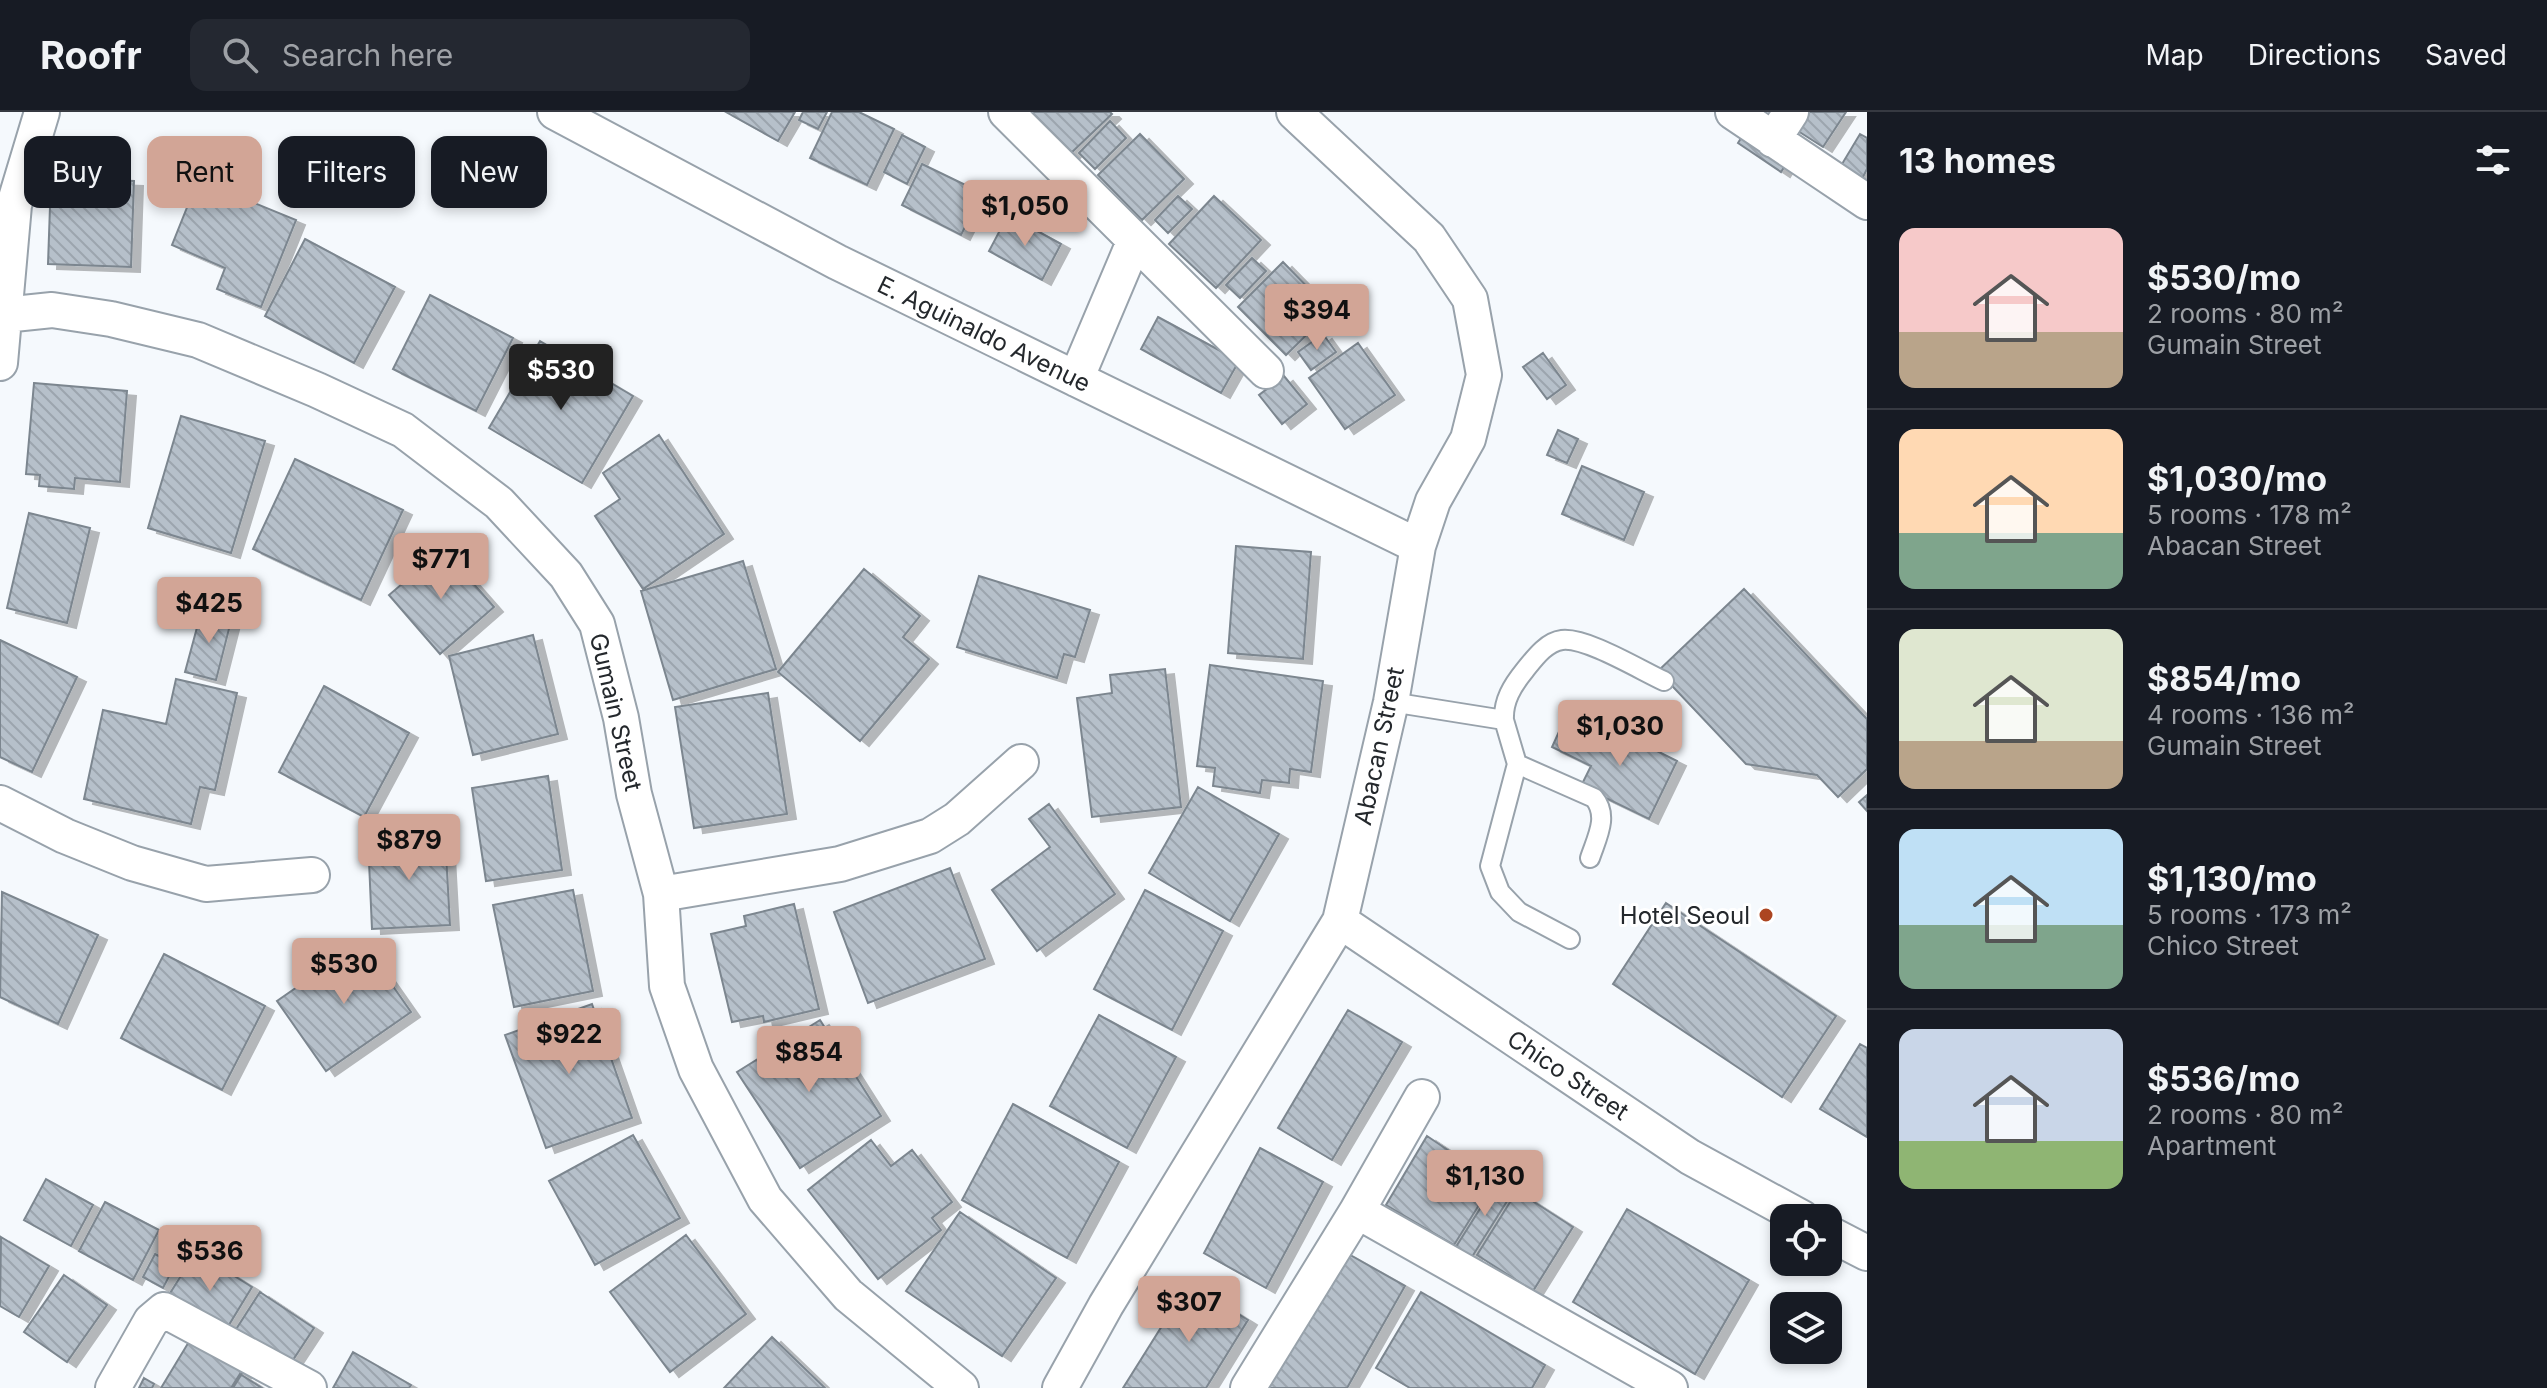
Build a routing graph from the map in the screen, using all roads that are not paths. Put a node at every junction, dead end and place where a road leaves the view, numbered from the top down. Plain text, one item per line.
1 (42, 112) edge
2 (555, 112) edge
3 (987, 112) edge
4 (1294, 112) edge
5 (1733, 112) edge
6 (1014, 120) edge
7 (1782, 126) edge
8 (1867, 202) edge
9 (1134, 242) junction
10 (4, 315) junction
11 (0, 363) edge
12 (1266, 371) dead end
13 (1076, 379) junction
14 (1418, 546) junction
15 (1664, 681) dead end
16 (1391, 702) junction
17 (1504, 720) junction
18 (1021, 762) dead end
19 (1517, 764) junction
20 (0, 803) edge
21 (1590, 858) dead end
22 (312, 875) dead end
23 (661, 894) junction
24 (1340, 921) junction
25 (1570, 939) dead end
26 (1422, 1097) dead end
27 (1776, 1204) edge
28 (1357, 1211) junction
29 (1842, 1240) edge
30 (1867, 1253) edge
31 (113, 1388) edge
32 (309, 1388) edge
33 (961, 1388) edge
34 (1060, 1388) edge
35 (1248, 1388) edge
36 (1670, 1388) edge

1 - 10 street
2 - 13 street, E. Aguinaldo Avenue
3 - 6 street
4 - 14 street, Abacan Street
5 - 7 street
6 - 9 street
7 - 8 street
9 - 12 street
9 - 13 street
10 - 11 street
10 - 23 street, Gumain Street
13 - 14 street, E. Aguinaldo Avenue
14 - 16 street, Abacan Street
15 - 17 lane
16 - 17 lane
16 - 24 street, Abacan Street
17 - 19 lane
18 - 23 street
19 - 21 lane
19 - 25 lane
20 - 22 street
23 - 33 street, Gumain Street
24 - 27 street, Chico Street
24 - 34 street, Abacan Street
26 - 28 street
28 - 35 street
28 - 36 street
29 - 30 street
31 - 32 street

